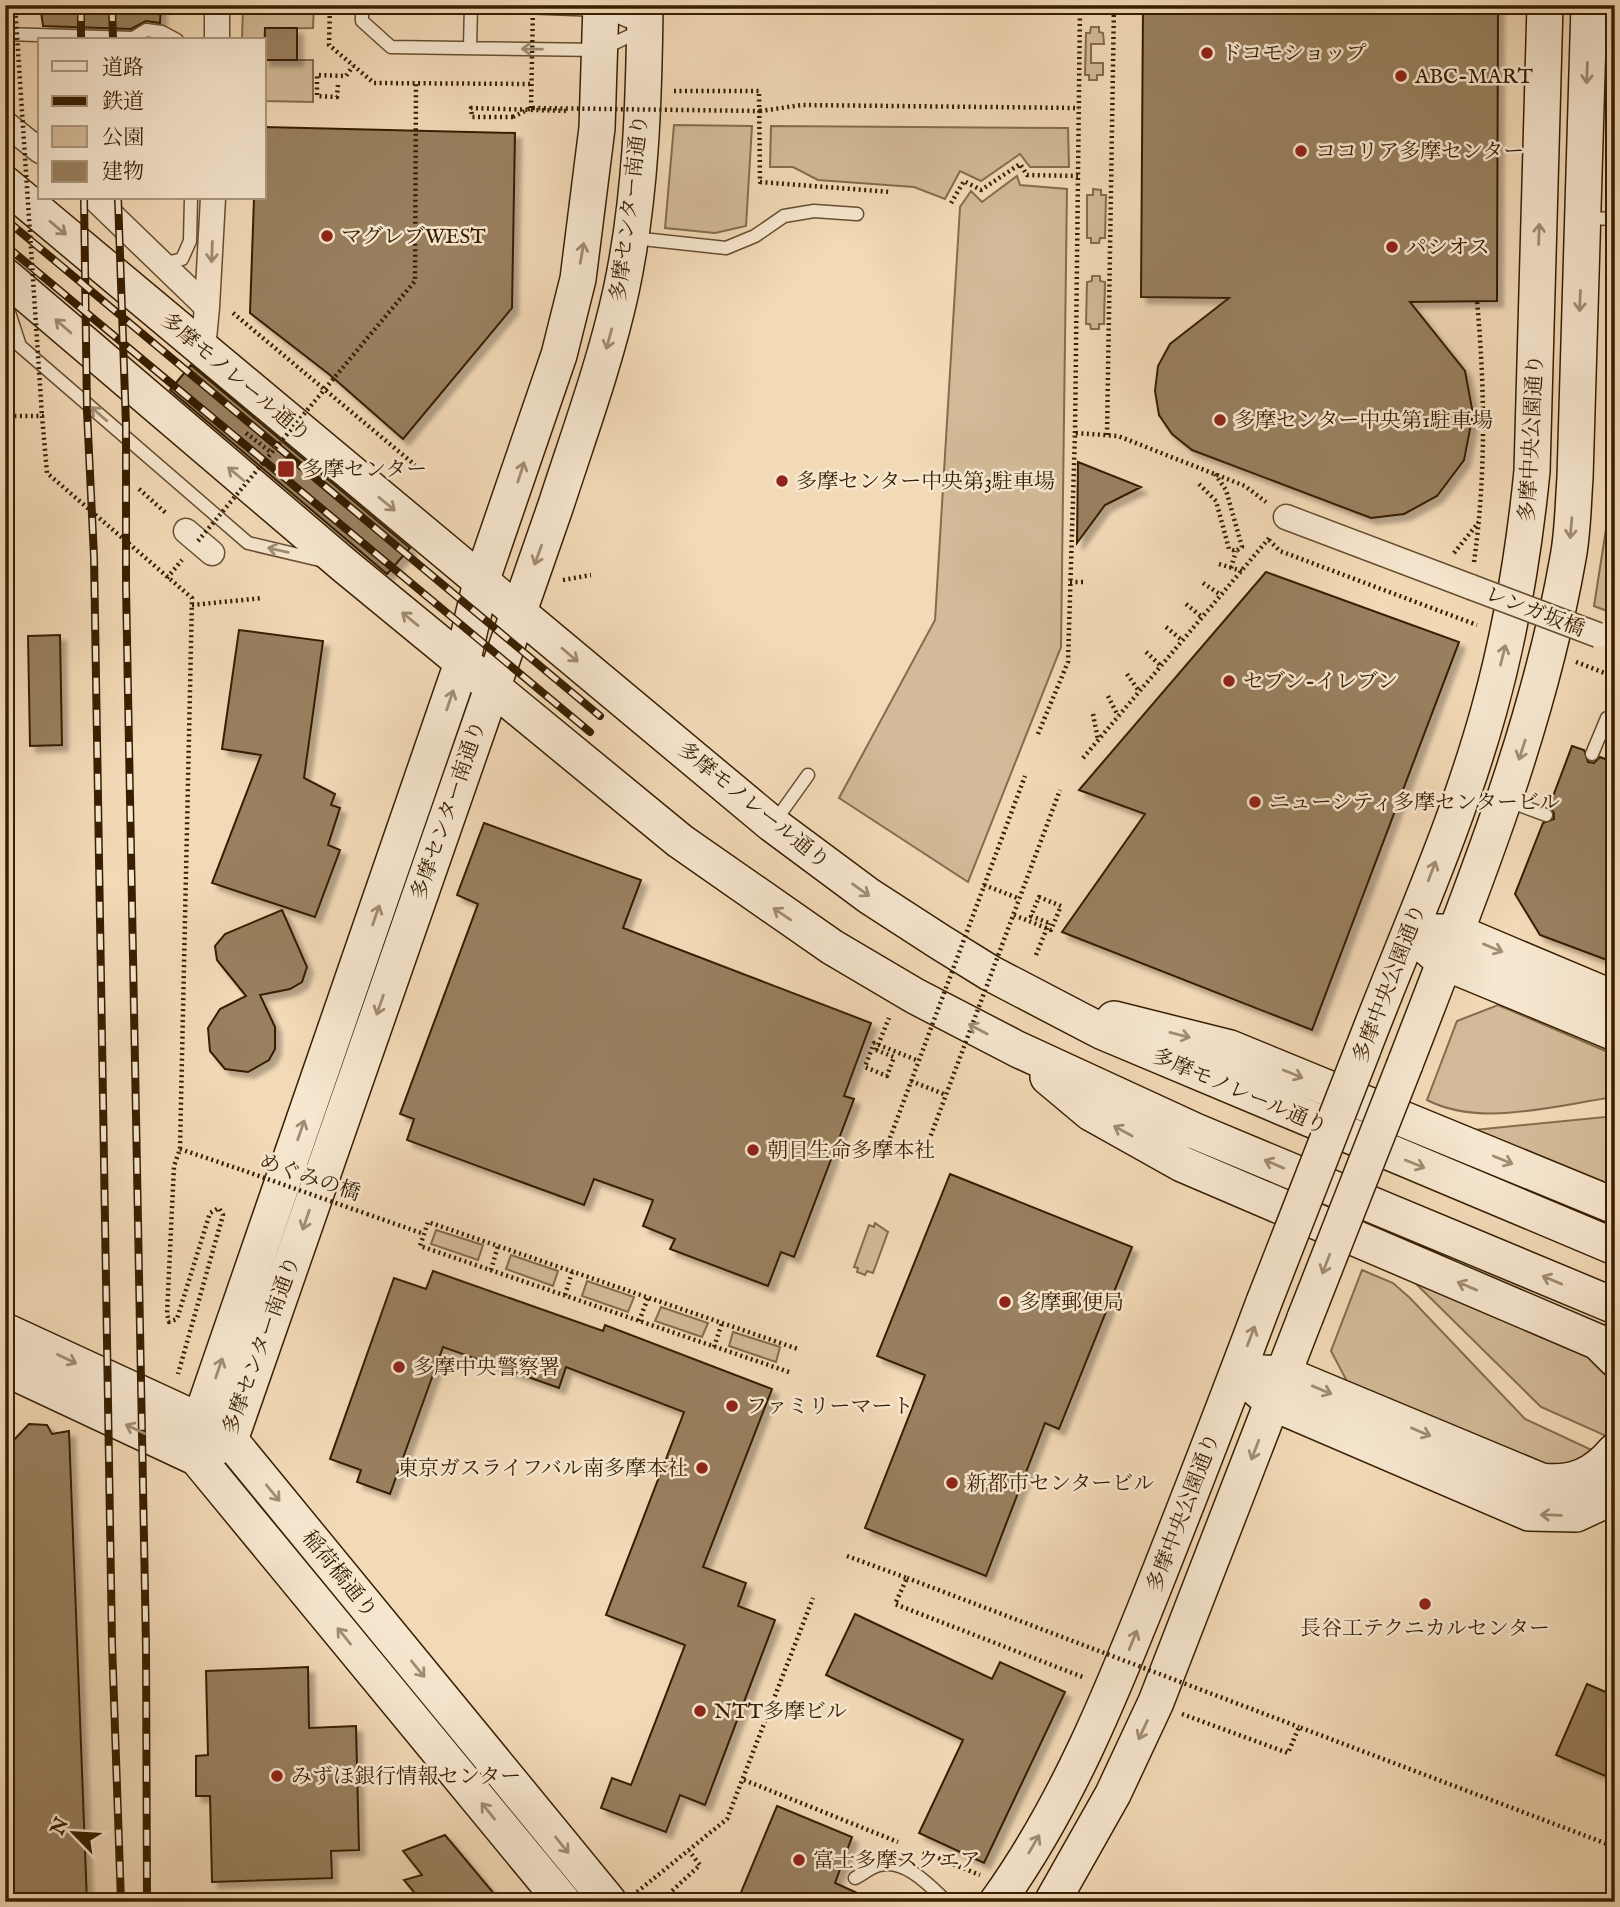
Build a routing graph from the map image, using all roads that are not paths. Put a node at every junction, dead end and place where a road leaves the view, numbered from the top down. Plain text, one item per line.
1 (217, 5) edge
2 (362, 5) edge
3 (471, 5) edge
4 (1545, 5) edge
5 (1588, 5) edge
6 (601, 7) edge
7 (645, 17) edge
8 (5, 34) edge
9 (133, 38) edge
10 (133, 38) edge
11 (173, 38) edge
12 (216, 38) edge
13 (470, 48) junction
14 (600, 50) junction
15 (5, 123) edge
16 (38, 149) edge
17 (5, 184) edge
18 (96, 200) edge
19 (191, 200) edge
20 (213, 200) edge
21 (857, 214) dead end
22 (1599, 218) edge
23 (629, 237) junction
24 (164, 264) junction
25 (5, 276) edge
26 (5, 300) edge
27 (207, 307) junction
28 (203, 349) junction
29 (1286, 517) road end
30 (344, 565) junction
31 (481, 582) junction
32 (517, 611) junction
33 (1606, 639) edge
34 (463, 663) junction
35 (491, 686) junction
36 (1615, 715) edge
37 (1592, 754) dead end
38 (808, 775) dead end
39 (1506, 800) junction
40 (1546, 815) dead end
41 (772, 824) junction
42 (1409, 932) junction
43 (1450, 947) junction
44 (1615, 999) edge
45 (1043, 1001) junction
46 (1615, 1033) edge
47 (1017, 1049) junction
48 (1615, 1206) edge
49 (1615, 1247) edge
50 (1615, 1306) edge
51 (5, 1331) edge
52 (1615, 1359) edge
53 (5, 1368) edge
54 (1237, 1372) junction
55 (1278, 1389) junction
56 (200, 1420) junction
57 (230, 1440) junction
58 (1615, 1451) edge
59 (197, 1458) junction
60 (1615, 1496) edge
61 (855, 1878) dead end
62 (992, 1890) edge
63 (622, 1898) edge
64 (563, 1902) edge
65 (947, 1902) edge
66 (1052, 1902) edge

1 - 12 street
2 - 13 lane
3 - 6 lane
3 - 13 lane
42 -> 4 street, 多摩中央公園通り
5 -> 22 street, 多摩中央公園通り
6 - 7 lane
6 - 14 street, 多摩センター南通り
7 - 14 lane
7 - 23 street, 多摩センター南通り
8 - 10 lane
9 - 11 lane
14 -> 13 lane
31 -> 14 street, 多摩センター南通り
15 - 16 street
17 -> 28 street, 多摩モノレール通り
18 - 24 street
19 - 24 lane
20 -> 27 street
21 - 23 lane
22 -> 39 street, 多摩中央公園通り
23 -> 32 street, 多摩センター南通り
24 - 27 street
30 -> 25 street
30 -> 26 lane
27 - 28 street
28 -> 31 street, 多摩モノレール通り
29 - 33 street, レンガ坂橋, bridge
34 -> 30 street
31 - 32 street, 多摩モノレール通り
31 - 34 street, 多摩センター南通り
32 - 35 street, 多摩センター南通り
32 -> 41 street, 多摩モノレール通り
34 - 35 street
56 -> 34 street, 多摩センター南通り
47 -> 35 street
35 -> 57 street, 多摩センター南通り
36 - 37 lane
38 - 41 lane
39 - 40 lane
39 - 43 street, 多摩中央公園通り
41 -> 45 street, 多摩モノレール通り
42 - 43 street
54 -> 42 street, 多摩中央公園通り, bridge
43 -> 44 street
43 - 46 street
43 -> 55 street, 多摩中央公園通り, bridge
45 -> 48 street
45 -> 49 street, 多摩モノレール通り
50 -> 47 street
52 -> 47 street
51 -> 56 street, 稲荷橋通り
59 -> 53 street, 稲荷橋通り
54 - 55 street
62 -> 54 street, 多摩中央公園通り
55 -> 58 street
60 -> 55 street
55 -> 66 street, 多摩中央公園通り
56 - 57 street, 稲荷橋通り
56 - 59 street, 多摩センター南通り
57 - 59 street, 多摩センター南通り
57 -> 63 street, 稲荷橋通り
64 -> 59 street, 稲荷橋通り
61 - 65 lane

